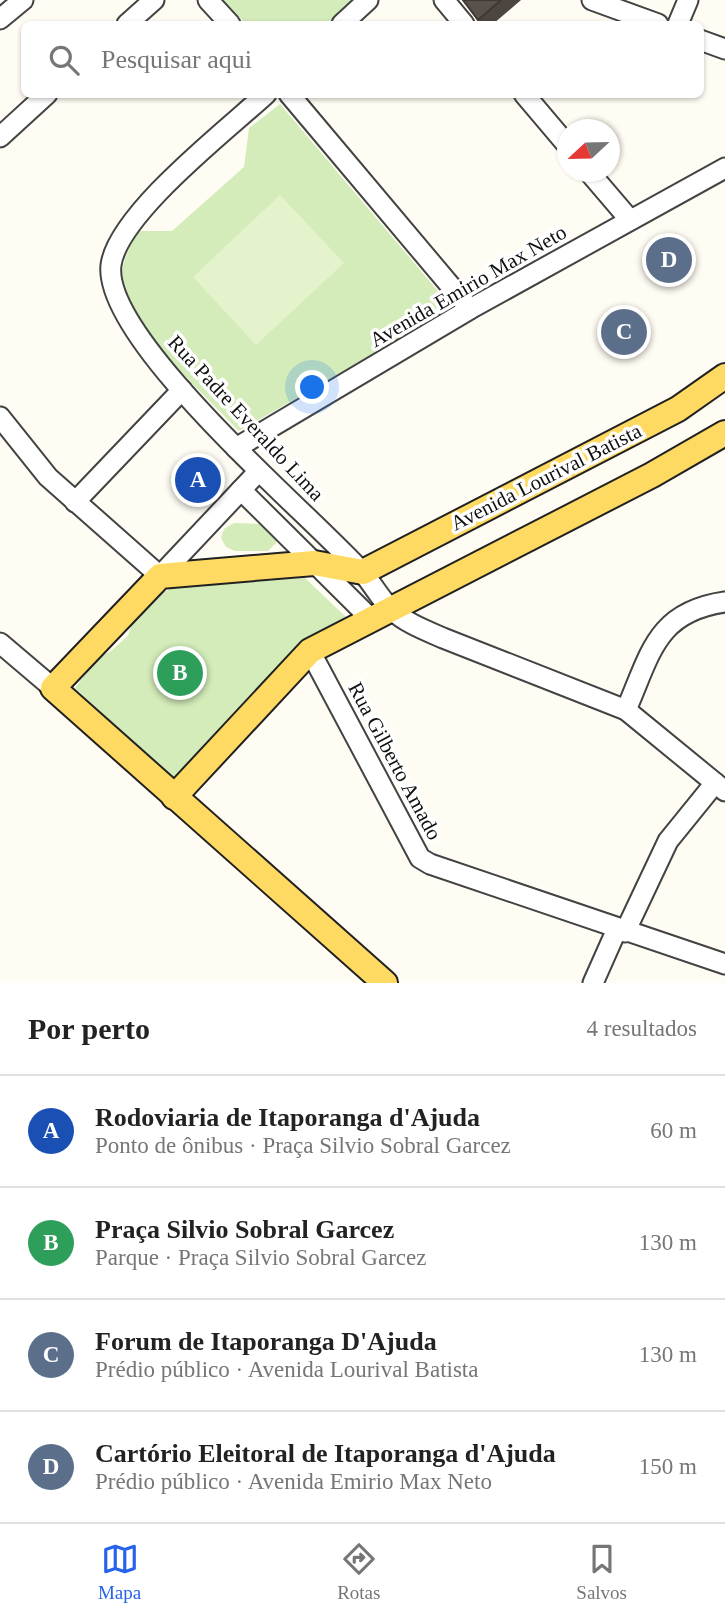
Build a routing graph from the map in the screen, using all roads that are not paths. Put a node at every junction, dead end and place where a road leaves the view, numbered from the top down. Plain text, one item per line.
1 (23, 0) edge
2 (154, 0) edge
3 (208, 0) edge
4 (368, 0) edge
5 (444, 0) edge
6 (592, 0) edge
7 (688, 0) edge
8 (0, 19) edge
9 (130, 21) edge
10 (227, 21) edge
11 (345, 21) edge
12 (462, 21) edge
13 (650, 21) edge
14 (679, 21) edge
15 (704, 41) edge
16 (725, 48) edge
17 (43, 98) edge
18 (262, 98) edge
19 (292, 98) edge
20 (527, 98) edge
21 (557, 133) edge
22 (0, 136) edge
23 (725, 168) edge
24 (598, 182) edge
25 (630, 220) junction
26 (470, 309) junction
27 (725, 376) edge
28 (182, 390) junction
29 (0, 417) edge
30 (725, 433) edge
31 (236, 448) junction
32 (258, 472) junction
33 (242, 490) junction
34 (75, 502) junction
35 (314, 563) junction
36 (363, 572) junction
37 (160, 576) junction
38 (725, 602) edge
39 (381, 614) junction
40 (0, 643) edge
41 (310, 651) junction
42 (53, 688) junction
43 (626, 710) junction
44 (720, 787) edge
45 (174, 797) junction
46 (621, 930) junction
47 (725, 964) edge
48 (385, 983) edge
49 (593, 983) edge

1 - 8 street
2 - 9 street
3 - 10 street
4 - 11 street
5 - 12 street
6 - 13 street
7 - 14 street
15 - 16 street
17 - 22 street
18 - 28 street, Rua Padre Everaldo Lima
19 - 26 street
20 - 21 street
23 - 25 street, Avenida Emirio Max Neto
24 - 25 street
25 - 26 street, Avenida Emirio Max Neto
26 - 31 street, Avenida Emirio Max Neto
27 - 36 main road, Avenida Lourival Batista
28 - 31 street, Rua Padre Everaldo Lima
28 - 34 street
29 - 34 street
30 - 39 main road
31 - 32 street, Rua Padre Everaldo Lima
32 - 33 street
32 - 36 street, Rua Padre Everaldo Lima
33 - 35 street
33 - 37 street
34 - 37 street
35 - 36 main road
35 - 37 main road
35 - 39 street
36 - 39 street, Rua Padre Everaldo Lima
37 - 42 main road
38 - 43 street
39 - 41 main road
39 - 43 street
40 - 42 street
41 - 45 main road
41 - 46 street, Rua Gilberto Amado
42 - 45 main road
43 - 44 street
44 - 46 street
45 - 48 main road
46 - 47 street, Rua Gilberto Amado
46 - 49 street

